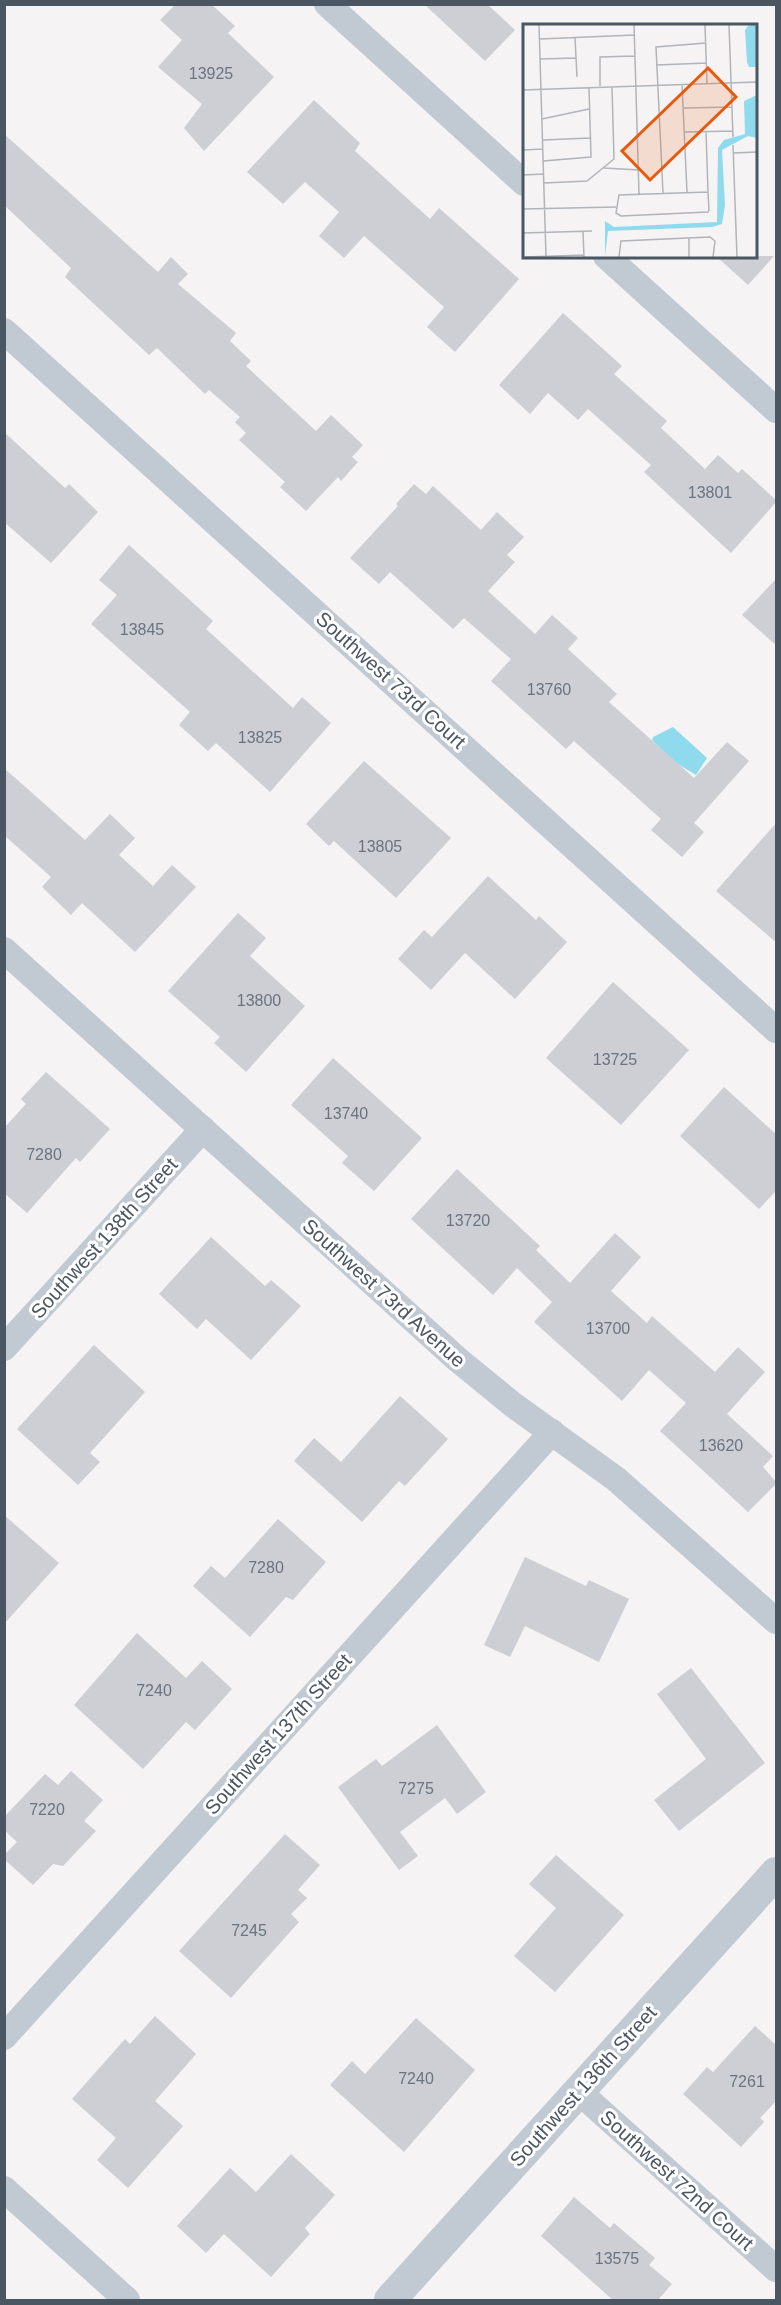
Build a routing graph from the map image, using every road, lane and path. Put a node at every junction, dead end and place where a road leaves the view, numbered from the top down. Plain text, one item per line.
1 (327, 4) edge
2 (523, 181) edge
3 (608, 258) edge
4 (4, 331) edge
5 (777, 410) edge
6 (4, 950) edge
7 (777, 1030) edge
8 (203, 1129) junction
9 (4, 1348) edge
10 (552, 1432) junction
11 (777, 1620) edge
12 (777, 1873) edge
13 (4, 2037) edge
14 (578, 2091) junction
15 (4, 2189) edge
16 (777, 2269) edge
17 (128, 2301) edge
18 (390, 2301) edge

1 - 2 street
3 - 5 street
4 - 7 street, Southwest 73rd Court
6 - 8 street, Southwest 73rd Avenue
8 - 9 street, Southwest 138th Street
8 - 10 street, Southwest 73rd Avenue
10 - 11 street, Southwest 73rd Avenue
10 - 13 street, Southwest 137th Street
12 - 14 street, Southwest 136th Street
14 - 16 street, Southwest 72nd Court
14 - 18 street, Southwest 136th Street
15 - 17 street

